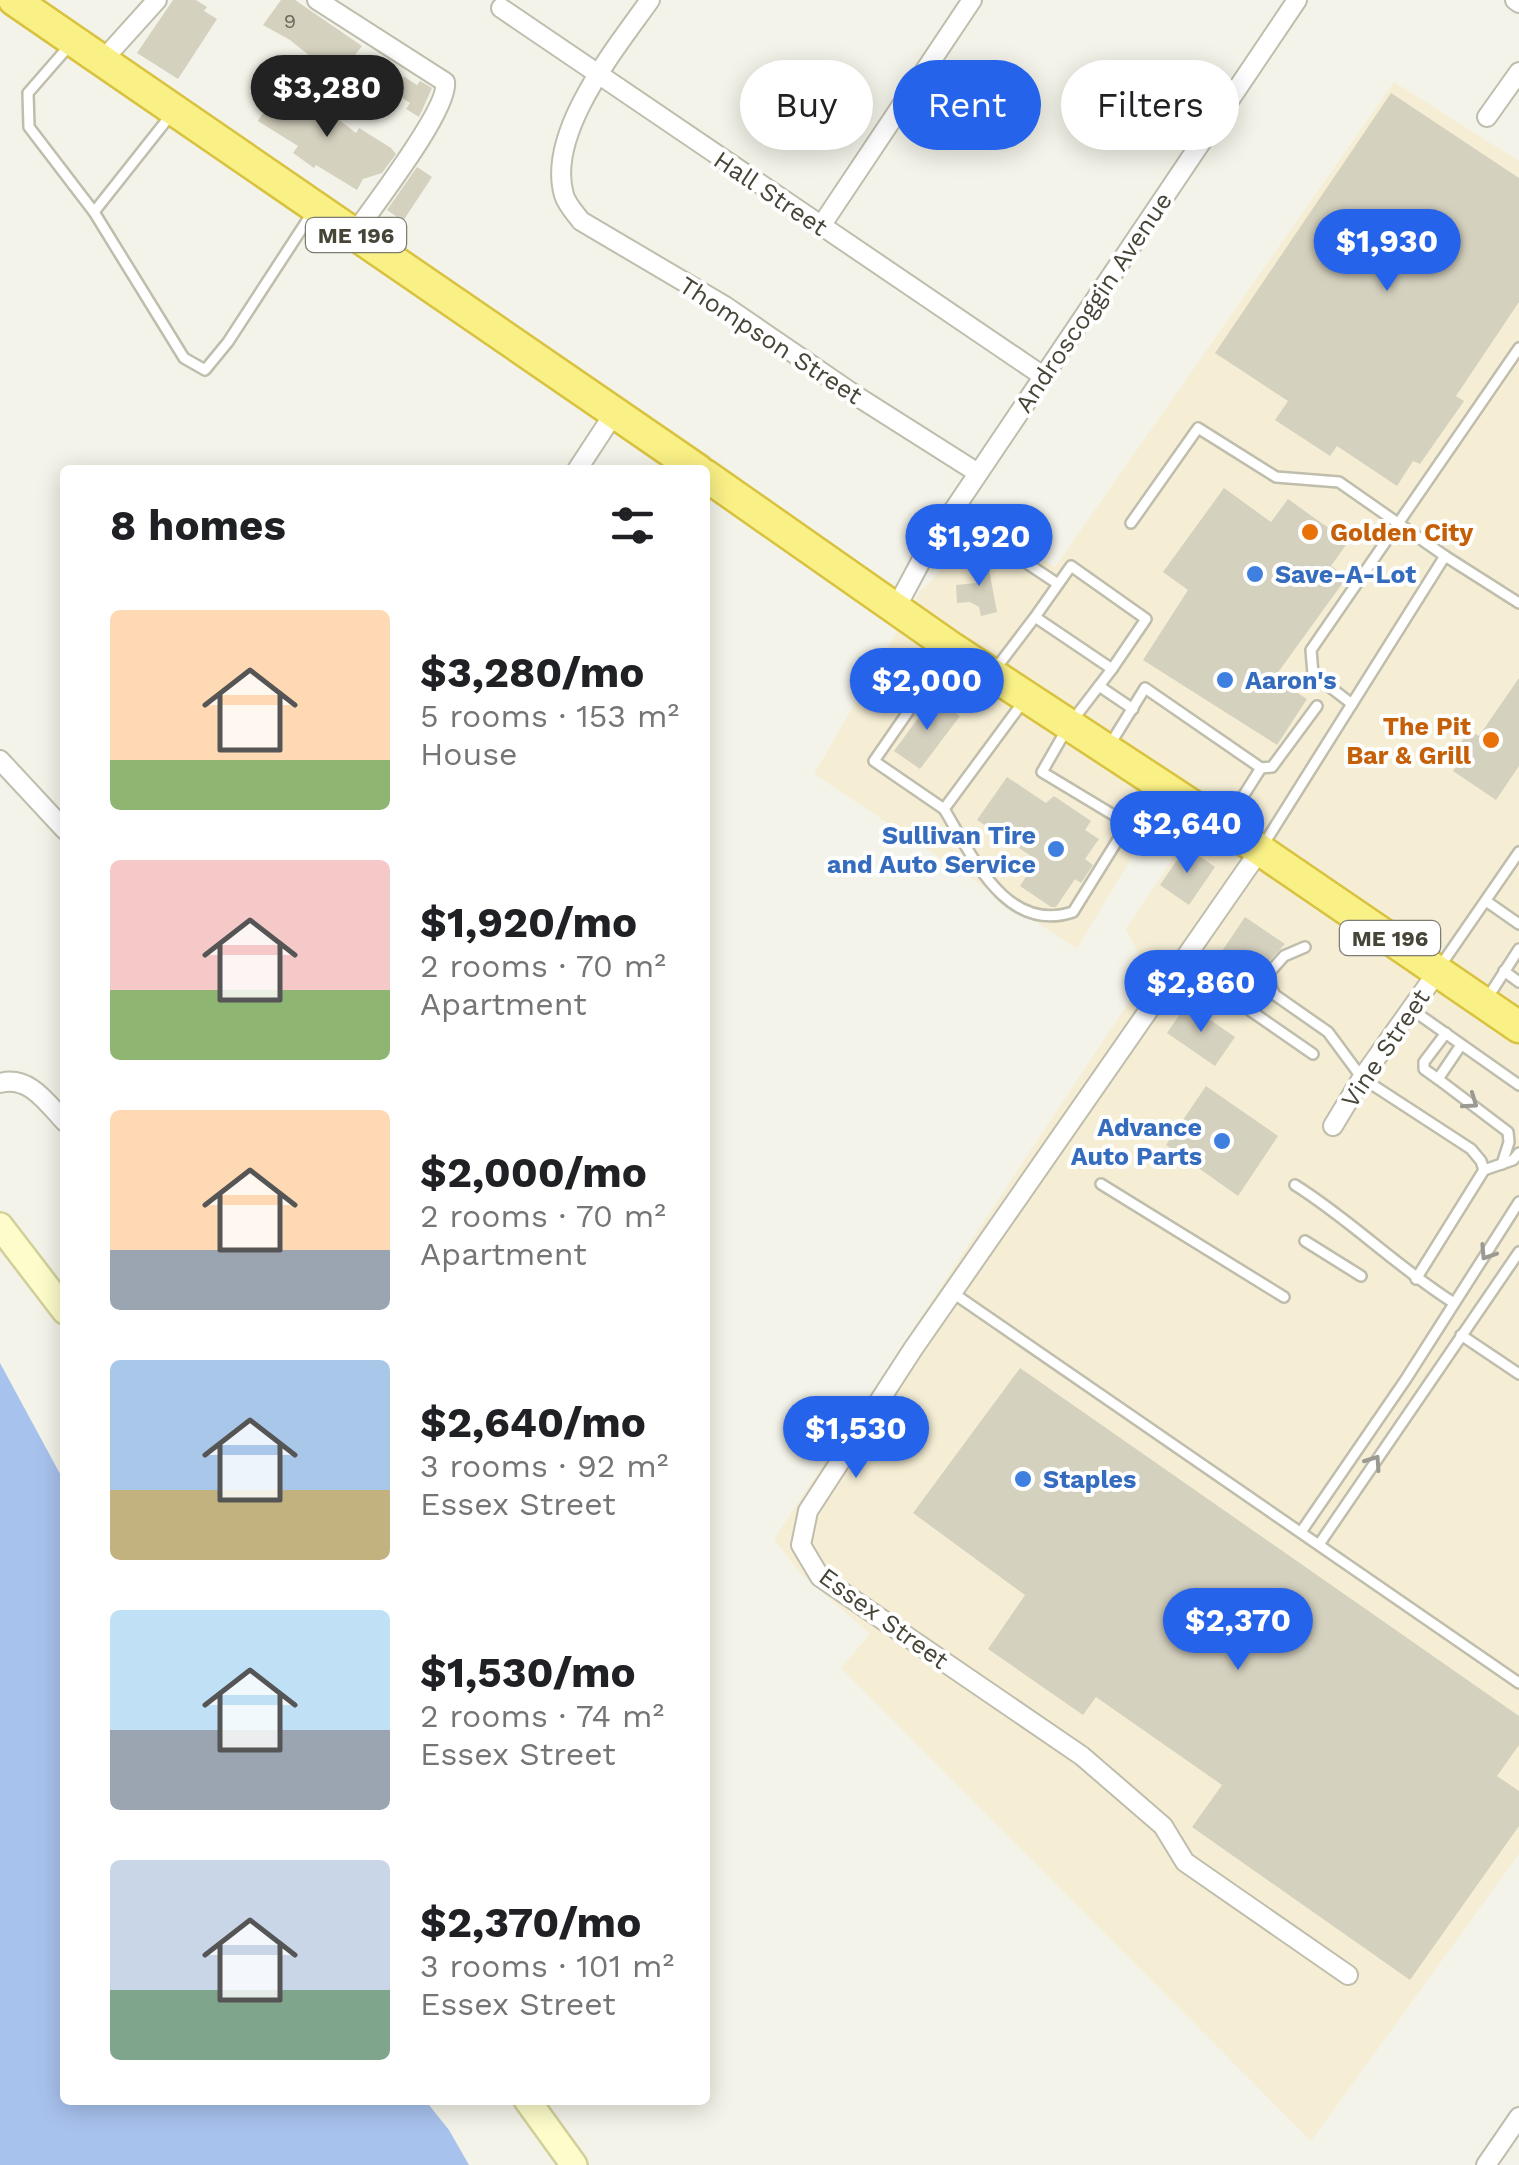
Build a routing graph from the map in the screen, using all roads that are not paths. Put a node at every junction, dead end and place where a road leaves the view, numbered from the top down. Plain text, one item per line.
1 (14, 0) edge
2 (157, 0) edge
3 (318, 0) edge
4 (650, 0) edge
5 (972, 0) edge
6 (1298, 0) edge
7 (501, 8) dead end
8 (73, 41) junction
9 (102, 61) junction
10 (1519, 72) edge
11 (598, 74) junction
12 (174, 110) junction
13 (1487, 117) dead end
14 (316, 206) junction
15 (94, 212) junction
16 (821, 226) junction
17 (354, 234) junction
18 (1519, 348) edge
19 (1043, 376) junction
20 (615, 412) junction
21 (580, 465) edge
22 (691, 465) edge
23 (978, 473) junction
24 (710, 478) edge
25 (955, 507) junction
26 (1131, 523) dead end
27 (1399, 524) junction
28 (928, 548) junction
29 (1010, 552) junction
30 (986, 556) dead end
31 (1445, 556) junction
32 (970, 560) dead end
33 (1058, 584) junction
34 (1519, 603) edge
35 (896, 608) junction
36 (1035, 617) junction
37 (952, 648) junction
38 (1112, 669) junction
39 (993, 673) junction
40 (1100, 686) junction
41 (1026, 698) junction
42 (1352, 704) junction
43 (1317, 706) dead end
44 (1133, 709) junction
45 (1069, 725) junction
46 (1106, 750) junction
47 (0, 760) edge
48 (1260, 768) junction
49 (1174, 794) junction
50 (944, 810) junction
51 (60, 825) edge
52 (1127, 825) junction
53 (1224, 826) junction
54 (1260, 850) junction
55 (1519, 852) edge
56 (1486, 901) junction
57 (1519, 924) edge
58 (1306, 947) dead end
59 (1519, 948) edge
60 (1183, 964) junction
61 (1438, 971) junction
62 (1504, 971) junction
63 (1519, 982) edge
64 (1484, 1003) junction
65 (1411, 1008) junction
66 (1519, 1027) edge
67 (1446, 1033) junction
68 (1461, 1044) junction
69 (1313, 1054) dead end
70 (1362, 1078) junction
71 (1438, 1080) junction
72 (0, 1082) edge
73 (1519, 1086) edge
74 (60, 1117) edge
75 (1333, 1126) dead end
76 (1519, 1153) edge
77 (1502, 1164) junction
78 (1484, 1170) junction
79 (1101, 1184) dead end
80 (1295, 1185) dead end
81 (1519, 1202) edge
82 (0, 1226) edge
83 (1305, 1241) dead end
84 (1519, 1253) edge
85 (1362, 1276) dead end
86 (1416, 1279) junction
87 (952, 1293) junction
88 (1284, 1298) dead end
89 (1454, 1303) junction
90 (60, 1304) edge
91 (1461, 1334) junction
92 (1519, 1374) edge
93 (1406, 1379) junction
94 (1422, 1390) junction
95 (1301, 1532) junction
96 (1320, 1544) junction
97 (1519, 1683) edge
98 (1348, 1975) dead end
99 (531, 2105) edge
100 (1519, 2116) edge
101 (574, 2165) edge
102 (1486, 2165) edge

1 - 8 highway, ME 196
2 - 9 street
3 - 17 street
4 - 11 street
5 - 16 street
6 - 19 street, Androscoggin Avenue
7 - 11 street, Hall Street
8 - 9 highway, ME 196
8 - 15 lane
9 - 12 highway, ME 196
10 - 13 street
11 - 16 street, Hall Street
11 - 23 street, Thompson Street
12 - 14 highway, ME 196
12 - 15 lane
14 - 15 lane
14 - 17 highway, ME 196
16 - 19 street, Hall Street
17 - 20 highway, ME 196
18 - 27 lane
19 - 23 street, Androscoggin Avenue
20 - 21 street
20 - 22 highway, ME 196
23 - 25 street, Androscoggin Avenue
24 - 35 highway, ME 196
25 - 28 street, Androscoggin Avenue
25 - 29 lane
26 - 27 lane
27 - 31 lane
27 - 42 lane
28 - 32 lane
28 - 35 street, Androscoggin Avenue
29 - 30 lane
29 - 33 lane
31 - 34 lane
31 - 42 lane
33 - 36 lane
33 - 38 lane
35 - 37 highway, ME 196
36 - 38 lane
36 - 39 lane
37 - 39 highway, ME 196
37 - 50 lane
38 - 40 lane
39 - 41 highway, ME 196
40 - 44 lane
40 - 45 lane
41 - 45 highway, ME 196
41 - 50 lane
42 - 54 lane
43 - 48 lane
44 - 46 lane
44 - 48 lane
45 - 46 highway, ME 196
45 - 52 lane
46 - 49 highway, ME 196
47 - 51 street
48 - 53 lane
49 - 52 lane
49 - 53 highway, ME 196
50 - 52 lane
53 - 54 highway, ME 196
54 - 60 street, Essex Street
54 - 61 highway, ME 196
55 - 56 lane
56 - 57 lane
56 - 61 lane
58 - 70 lane
59 - 62 lane
60 - 69 lane
60 - 87 street, Essex Street
61 - 64 highway, ME 196
61 - 65 street, Vine Street
62 - 63 lane
62 - 64 lane
64 - 66 highway, ME 196
65 - 67 lane
65 - 70 street, Vine Street
67 - 68 lane
67 - 71 lane
68 - 71 lane
68 - 73 lane
70 - 75 street, Vine Street
70 - 78 lane
71 -> 77 lane
72 - 74 street
76 - 77 lane
77 - 78 lane
78 - 86 lane
79 - 88 lane
80 - 86 lane
81 -> 89 lane
82 - 90 main road
83 - 85 lane
84 - 91 lane
86 - 89 lane
87 - 95 lane
87 - 98 street, Essex Street
89 - 93 lane
91 - 92 lane
91 - 94 lane
93 - 94 lane
93 - 95 lane
96 -> 94 lane
95 - 96 lane
96 - 97 lane
99 - 101 main road
100 - 102 street

